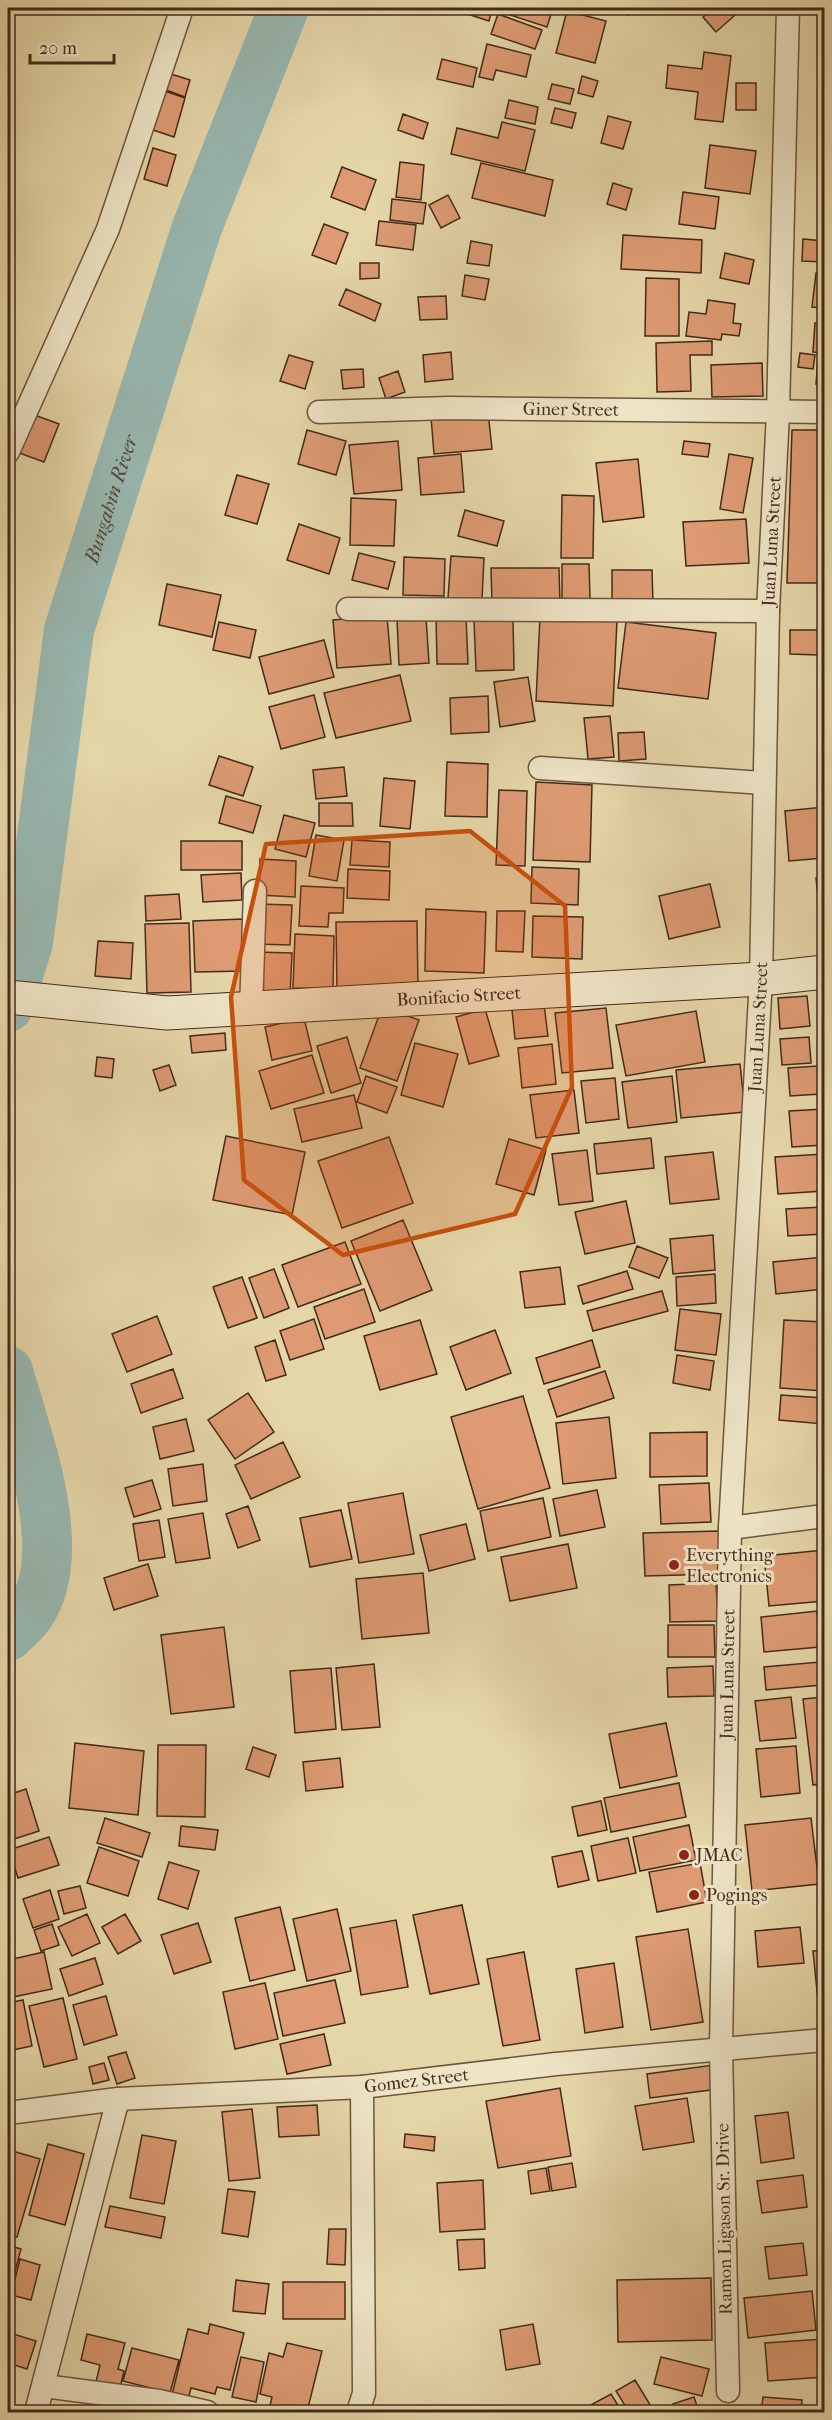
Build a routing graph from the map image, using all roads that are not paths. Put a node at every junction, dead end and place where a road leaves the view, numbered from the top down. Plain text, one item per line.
1 (183, 8) edge
2 (788, 8) edge
3 (319, 412) dead end
4 (825, 412) edge
5 (778, 413) junction
6 (8, 452) edge
7 (348, 609) dead end
8 (768, 611) junction
9 (540, 768) dead end
10 (764, 783) junction
11 (255, 891) dead end
12 (825, 972) edge
13 (761, 979) junction
14 (8, 997) edge
15 (251, 1010) junction
16 (825, 1516) edge
17 (730, 1528) junction
18 (825, 2040) edge
19 (721, 2047) junction
20 (362, 2086) junction
21 (118, 2099) junction
22 (8, 2113) edge
23 (44, 2386) junction
24 (728, 2391) dead end
25 (36, 2412) edge
26 (207, 2412) edge
27 (358, 2412) edge

1 - 6 street
2 - 5 street, Juan Luna Street
3 - 5 street, Giner Street
4 - 5 street, Giner Street
5 - 8 street, Juan Luna Street
7 - 8 street
8 - 10 street, Juan Luna Street
9 - 10 street
10 - 13 street, Juan Luna Street
11 - 15 street
12 - 13 street, Bonifacio Street
13 - 15 street, Bonifacio Street
13 - 17 street, Juan Luna Street
14 - 15 street, Bonifacio Street
16 - 17 street
17 - 19 street, Juan Luna Street
18 - 19 street, Gomez Street
19 - 20 street, Gomez Street
19 - 24 street, Ramon Ligason Sr. Drive
20 - 21 street, Gomez Street
20 - 27 street
21 - 22 street, Gomez Street
21 - 23 street
23 - 25 street
23 - 26 street

